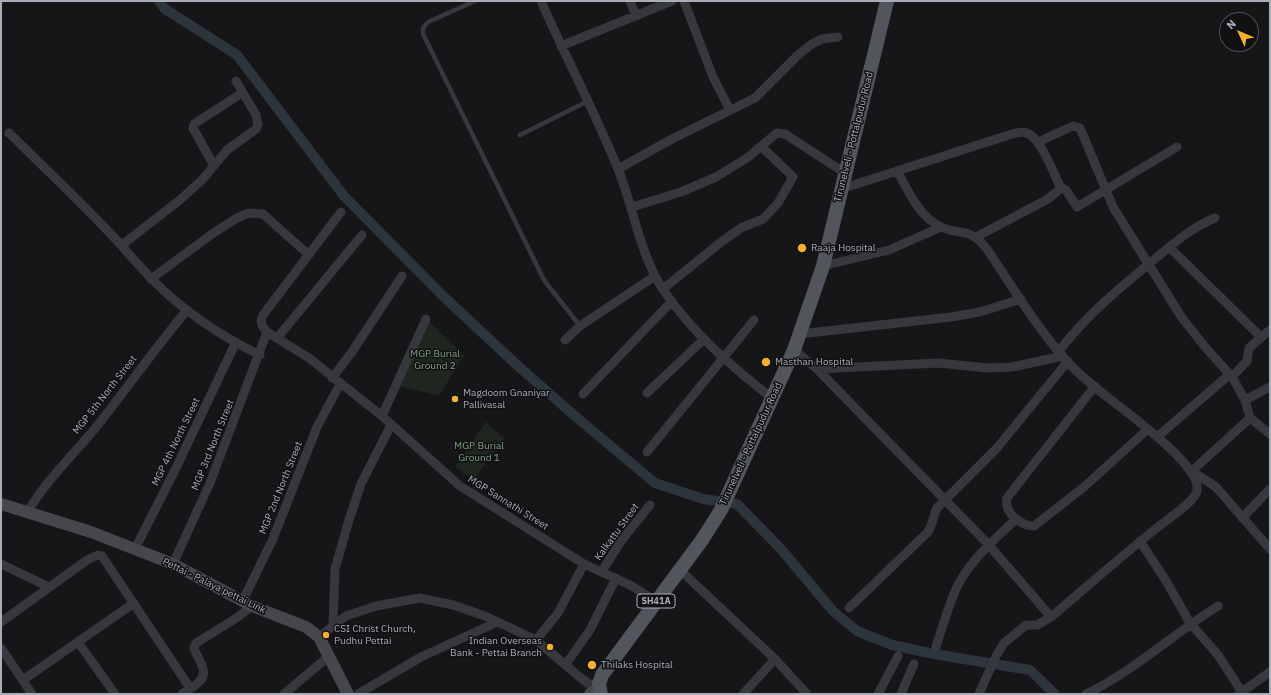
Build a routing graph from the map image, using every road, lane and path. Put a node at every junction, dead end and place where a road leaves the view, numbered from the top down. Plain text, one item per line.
1 (475, 1) edge
2 (542, 1) edge
3 (630, 1) edge
4 (672, 1) edge
5 (684, 1) edge
6 (887, 1) edge
7 (636, 16) junction
8 (838, 37) dead end
9 (561, 46) junction
10 (236, 81) dead end
11 (242, 92) junction
12 (588, 101) junction
13 (730, 110) junction
14 (9, 133) dead end
15 (520, 135) dead end
16 (1038, 142) junction
17 (761, 146) junction
18 (1177, 147) dead end
19 (214, 166) junction
20 (618, 169) junction
21 (897, 171) junction
22 (845, 173) junction
23 (1061, 188) junction
24 (841, 189) junction
25 (1105, 189) junction
26 (632, 208) junction
27 (341, 212) dead end
28 (1215, 218) dead end
29 (941, 227) junction
30 (362, 235) dead end
31 (976, 237) junction
32 (122, 245) junction
33 (1170, 247) junction
34 (309, 255) junction
35 (1150, 264) junction
36 (823, 266) junction
37 (402, 276) dead end
38 (655, 276) junction
39 (152, 279) junction
40 (663, 289) junction
41 (1021, 299) junction
42 (672, 301) junction
43 (187, 310) junction
44 (426, 319) dead end
45 (754, 320) dead end
46 (580, 326) junction
47 (1270, 330) edge
48 (267, 332) junction
49 (800, 334) junction
50 (278, 337) junction
51 (1261, 337) junction
52 (565, 340) dead end
53 (703, 340) junction
54 (235, 344) junction
55 (794, 350) junction
56 (260, 355) junction
57 (1063, 356) junction
58 (722, 358) junction
59 (817, 369) junction
60 (1231, 375) junction
61 (332, 378) junction
62 (340, 384) junction
63 (1095, 386) junction
64 (1270, 387) edge
65 (647, 393) dead end
66 (583, 394) dead end
67 (773, 399) junction
68 (1245, 400) junction
69 (382, 416) junction
70 (1250, 418) junction
71 (391, 425) junction
72 (1148, 429) junction
73 (1270, 434) edge
74 (1157, 437) junction
75 (647, 452) dead end
76 (1192, 471) junction
77 (1270, 489) edge
78 (946, 499) junction
79 (1, 504) edge
80 (650, 505) dead end
81 (27, 513) junction
82 (1242, 518) junction
83 (1016, 519) junction
84 (1140, 541) junction
85 (988, 544) junction
86 (135, 549) junction
87 (1270, 549) edge
88 (1, 564) edge
89 (173, 564) junction
90 (584, 564) junction
91 (680, 570) junction
92 (602, 571) junction
93 (616, 578) junction
94 (49, 587) junction
95 (656, 601) junction
96 (134, 602) junction
97 (247, 604) junction
98 (1218, 606) dead end
99 (849, 608) dead end
100 (1051, 617) junction
101 (1, 622) edge
102 (495, 622) junction
103 (1190, 623) junction
104 (332, 625) junction
105 (319, 637) junction
106 (536, 640) junction
107 (78, 642) junction
108 (936, 647) dead end
109 (1, 648) edge
110 (329, 656) junction
111 (898, 656) dead end
112 (775, 659) junction
113 (566, 664) junction
114 (914, 664) dead end
115 (1270, 672) edge
116 (23, 680) junction
117 (190, 688) junction
118 (597, 690) edge
119 (344, 692) edge
120 (1240, 693) edge
121 (32, 694) edge
122 (115, 694) edge
123 (182, 694) edge
124 (284, 694) edge
125 (358, 694) edge
126 (743, 694) edge
127 (808, 694) edge
128 (878, 694) edge
129 (901, 694) edge
130 (979, 694) edge
131 (1086, 694) edge

1 - 46 lane
2 - 9 street
3 - 7 street
4 - 7 street
5 - 13 street
6 - 22 main road, Tirunelveli - Pottalpudur Road / SH41A
7 - 9 street
8 - 13 street
9 - 12 street
10 - 11 street
11 - 19 street
11 - 19 street
12 - 15 lane
12 - 20 street
13 - 20 street
14 - 32 street
16 - 21 street
16 - 23 street
16 - 25 street
17 - 22 street
17 - 26 street
17 - 40 street
18 - 25 street
19 - 32 street
20 - 26 street
21 - 24 street
21 - 29 street
22 - 24 main road, Tirunelveli - Pottalpudur Road / SH41A
23 - 25 street
23 - 31 street
24 - 36 main road, Tirunelveli - Pottalpudur Road / SH41A
25 - 35 street
26 - 38 street
27 - 34 street
28 - 33 street
29 - 31 street
29 - 36 street
30 - 50 street
31 - 41 street
32 - 39 street
33 - 35 street
33 - 51 street
34 - 39 street
34 - 48 street
35 - 57 street
35 - 60 street
36 - 49 main road, Tirunelveli - Pottalpudur Road / SH41A
37 - 61 street
38 - 40 street
38 - 46 street
39 - 43 street
40 - 42 street
41 - 49 street
41 - 57 street
42 - 53 street
42 - 66 street
43 - 54 street
43 - 81 street, MGP 5th North Street
44 - 69 street
45 - 58 street
46 - 52 street
47 - 51 street
48 - 50 street, MGP Sannathi Street
48 - 56 street, MGP 3rd North Street
49 - 55 main road, Tirunelveli - Pottalpudur Road / SH41A
50 - 61 street, MGP Sannathi Street
51 - 60 street
53 - 58 street
53 - 65 street
54 - 56 street
54 - 86 street, MGP 4th North Street
55 - 59 street
55 - 67 main road, Tirunelveli - Pottalpudur Road / SH41A
56 - 89 street, MGP 3rd North Street
57 - 59 street
57 - 63 street
57 - 78 street
58 - 67 street
58 - 75 street
59 - 78 street
60 - 68 street
60 - 74 street
61 - 62 street, MGP Sannathi Street
62 - 69 street, MGP Sannathi Street
62 - 97 street, MGP 2nd North Street
63 - 72 street
63 - 83 street
64 - 68 street
67 - 91 main road, Tirunelveli - Pottalpudur Road / SH41A
68 - 70 street
69 - 71 street, MGP Sannathi Street
70 - 73 street
70 - 76 street
71 - 90 street, MGP Sannathi Street
71 - 104 street
72 - 74 street
72 - 83 street
74 - 76 street
76 - 82 street
76 - 84 street
77 - 82 street
78 - 85 street
78 - 99 street
79 - 81 street, Pettai - Palaya pettai Link
80 - 92 street, Kalkattu Street
81 - 86 street, Pettai - Palaya pettai Link
82 - 87 street
83 - 85 street
84 - 100 street
84 - 103 street
85 - 100 street
85 - 108 street
86 - 89 street, Pettai - Palaya pettai Link
88 - 94 street
89 - 97 street, Pettai - Palaya pettai Link
90 - 92 street, MGP Sannathi Street
90 - 106 street
91 - 95 main road, Tirunelveli - Pottalpudur Road / SH41A
91 - 112 street
92 - 93 street, MGP Sannathi Street
93 - 95 street, MGP Sannathi Street
93 - 113 street
94 - 96 street
94 - 101 street
95 - 118 main road, Tirunelveli - Pottalpudur Road / SH41A
96 - 107 street
96 - 117 street
97 - 105 street, Pettai - Palaya pettai Link
97 - 117 street
98 - 103 street
100 - 130 street
102 - 104 street
102 - 106 street
102 - 125 street
103 - 120 street
103 - 131 street
104 - 105 street
105 - 110 street, Pettai - Palaya pettai Link
106 - 113 street
107 - 116 street
107 - 122 street
109 - 116 street
110 - 119 street, Pettai - Palaya pettai Link
110 - 124 street
111 - 128 street
112 - 126 street
112 - 127 street
113 - 118 street
114 - 129 street
115 - 120 street
116 - 121 street
117 - 123 street

